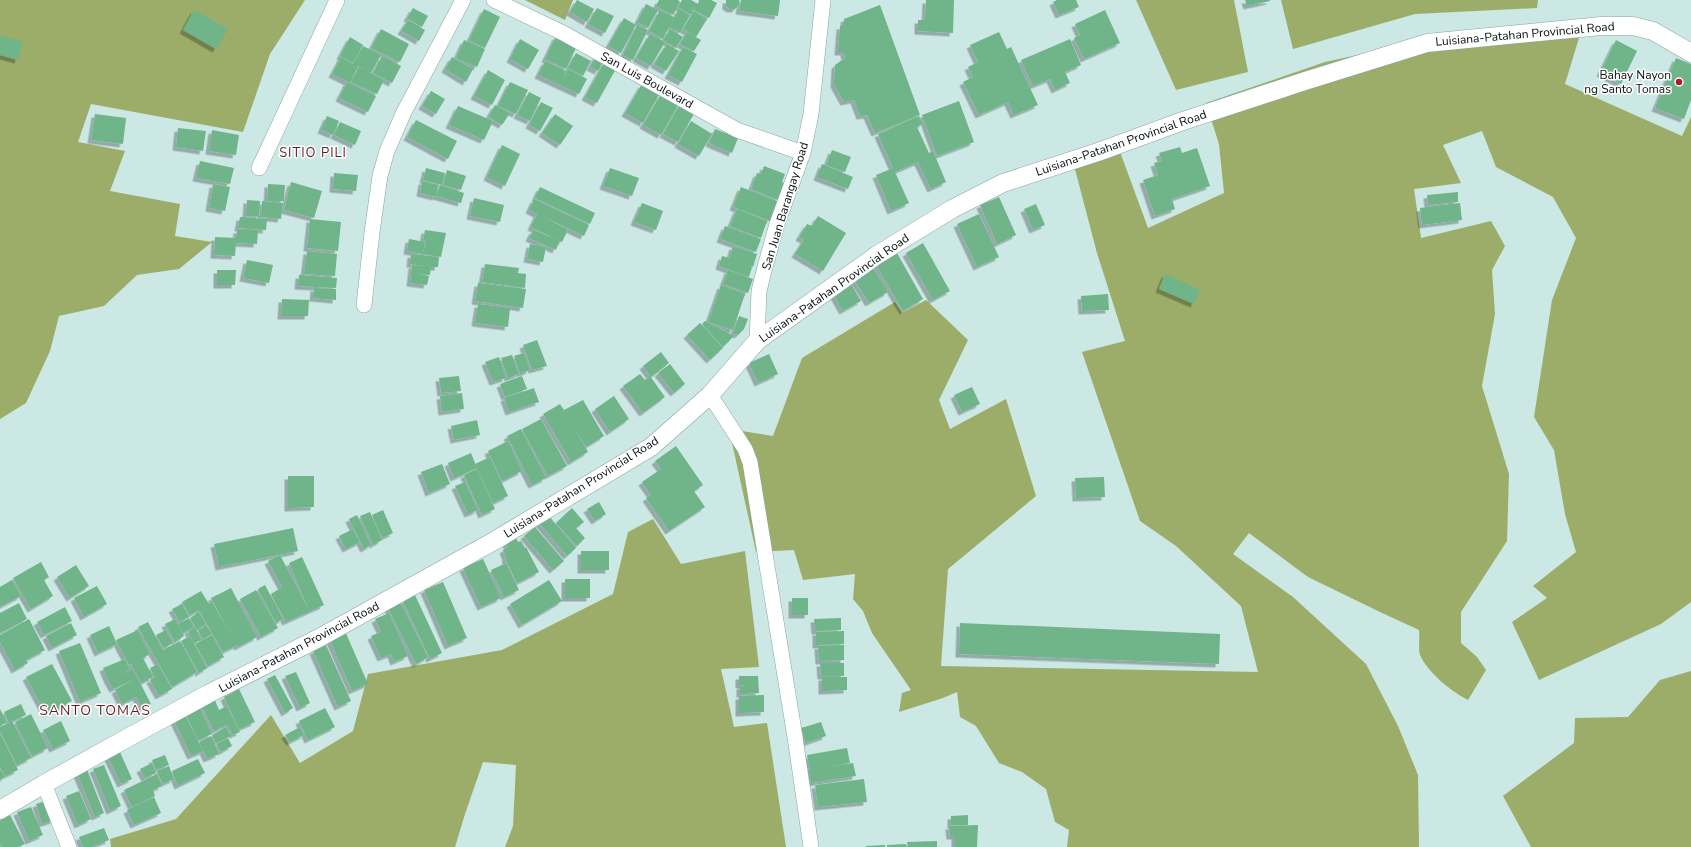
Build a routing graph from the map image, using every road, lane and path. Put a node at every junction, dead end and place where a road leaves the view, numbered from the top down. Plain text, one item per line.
1 (337, 0) edge
2 (464, 0) edge
3 (494, 0) edge
4 (823, 0) edge
5 (1691, 53) edge
6 (803, 153) junction
7 (259, 168) dead end
8 (364, 305) dead end
9 (757, 342) junction
10 (710, 395) junction
11 (44, 784) junction
12 (0, 810) edge
13 (69, 847) edge
14 (811, 847) edge

1 - 7 street
2 - 8 street
3 - 6 street, San Luis Boulevard
4 - 6 street, San Juan Barangay Road
5 - 9 street, Luisiana-Patahan Provincial Road
6 - 9 street, San Juan Barangay Road
9 - 10 street, Luisiana-Patahan Provincial Road
10 - 11 street, Luisiana-Patahan Provincial Road
10 - 14 street
11 - 12 street, Luisiana-Patahan Provincial Road
11 - 13 street

